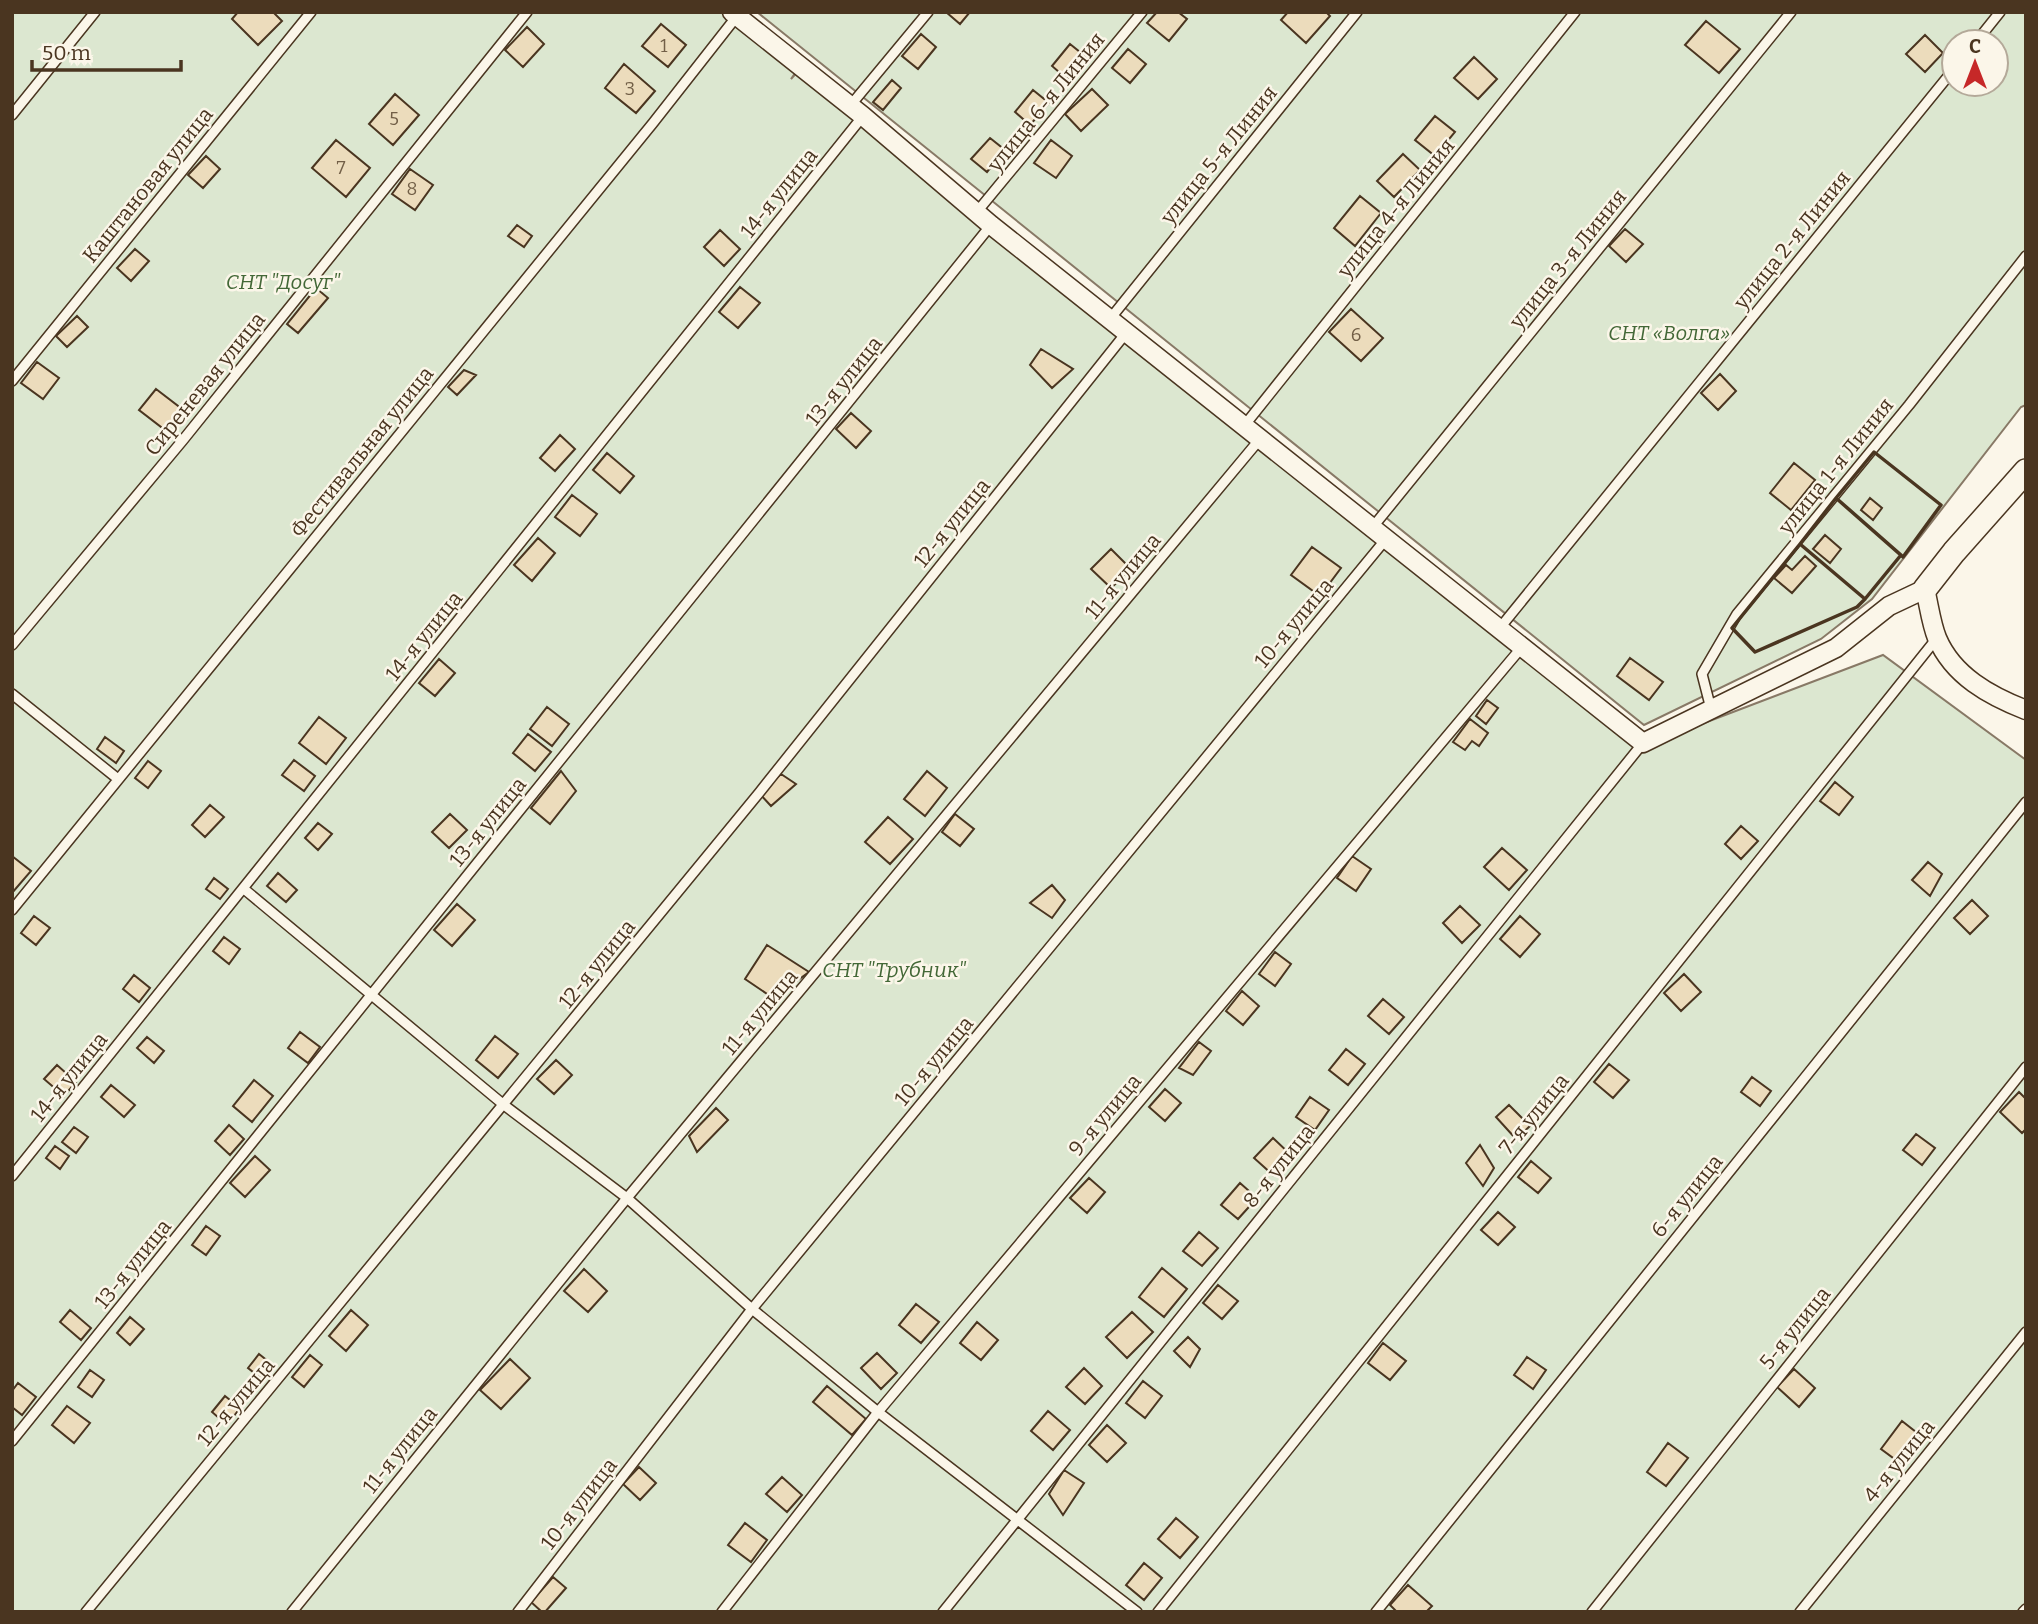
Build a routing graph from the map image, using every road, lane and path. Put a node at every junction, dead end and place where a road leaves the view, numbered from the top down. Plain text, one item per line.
1 (95, 12) edge
2 (311, 12) edge
3 (527, 12) edge
4 (928, 12) edge
5 (1142, 12) edge
6 (1357, 12) edge
7 (1575, 12) edge
8 (1791, 12) edge
9 (2000, 12) edge
10 (735, 14) edge
11 (1987, 28) edge
12 (1940, 86) edge
13 (856, 111) junction
14 (12, 115) edge
15 (976, 214) junction
16 (991, 225) junction
17 (2026, 256) edge
18 (1110, 319) junction
19 (1126, 333) junction
20 (12, 381) edge
21 (1244, 426) junction
22 (1260, 439) junction
23 (2026, 471) edge
24 (1379, 534) junction
25 (1925, 589) junction
26 (1499, 629) junction
27 (1937, 638) junction
28 (12, 645) edge
29 (1522, 647) junction
30 (12, 694) edge
31 (1711, 709) junction
32 (2026, 710) edge
33 (1643, 743) junction
34 (118, 779) junction
35 (2026, 802) edge
36 (244, 889) junction
37 (12, 910) edge
38 (372, 996) junction
39 (2026, 1067) edge
40 (504, 1105) junction
41 (12, 1176) edge
42 (627, 1198) junction
43 (752, 1309) junction
44 (2026, 1332) edge
45 (878, 1412) junction
46 (12, 1441) edge
47 (1017, 1519) junction
48 (86, 1612) edge
49 (292, 1612) edge
50 (518, 1612) edge
51 (722, 1612) edge
52 (943, 1612) edge
53 (1137, 1612) edge
54 (1158, 1612) edge
55 (1376, 1612) edge
56 (1592, 1612) edge
57 (1800, 1612) edge

1 - 14 lane
2 - 20 lane, Каштановая улица
3 - 28 lane, Сиреневая улица
4 - 13 lane, 14-я улица
5 - 15 lane, улица 6-я Линия
6 - 18 lane, улица 5-я Линия
7 - 21 lane, улица 4-я Линия
8 - 24 lane, улица 3-я Линия
9 - 11 lane
10 - 13 street
10 - 34 lane, Фестивальная улица
12 - 26 lane, улица 2-я Линия
13 - 15 street
13 - 36 lane, 14-я улица
15 - 16 street
16 - 18 street
16 - 38 lane, 13-я улица
17 - 31 lane, улица 1-я Линия
18 - 19 street
19 - 21 street
19 - 40 lane, 12-я улица
21 - 22 street
22 - 24 street
22 - 42 lane, 11-я улица
23 - 25 street
24 - 26 street
24 - 43 lane, 10-я улица
25 - 27 street
25 - 31 street
26 - 29 street
27 - 32 street
27 - 54 lane, 7-я улица
29 - 33 street
29 - 45 lane, 9-я улица
30 - 34 lane
31 - 33 street
33 - 47 lane, 8-я улица
34 - 37 lane, Фестивальная улица
35 - 55 lane, 6-я улица
36 - 38 lane
36 - 41 lane, 14-я улица
38 - 40 lane
38 - 46 lane, 13-я улица
39 - 56 lane, 5-я улица
40 - 42 lane
40 - 48 lane, 12-я улица
42 - 43 lane
42 - 49 lane, 11-я улица
43 - 45 lane
43 - 50 lane, 10-я улица
44 - 57 lane, 4-я улица
45 - 47 lane
45 - 51 lane, 9-я улица
47 - 52 lane, 8-я улица
47 - 53 lane

